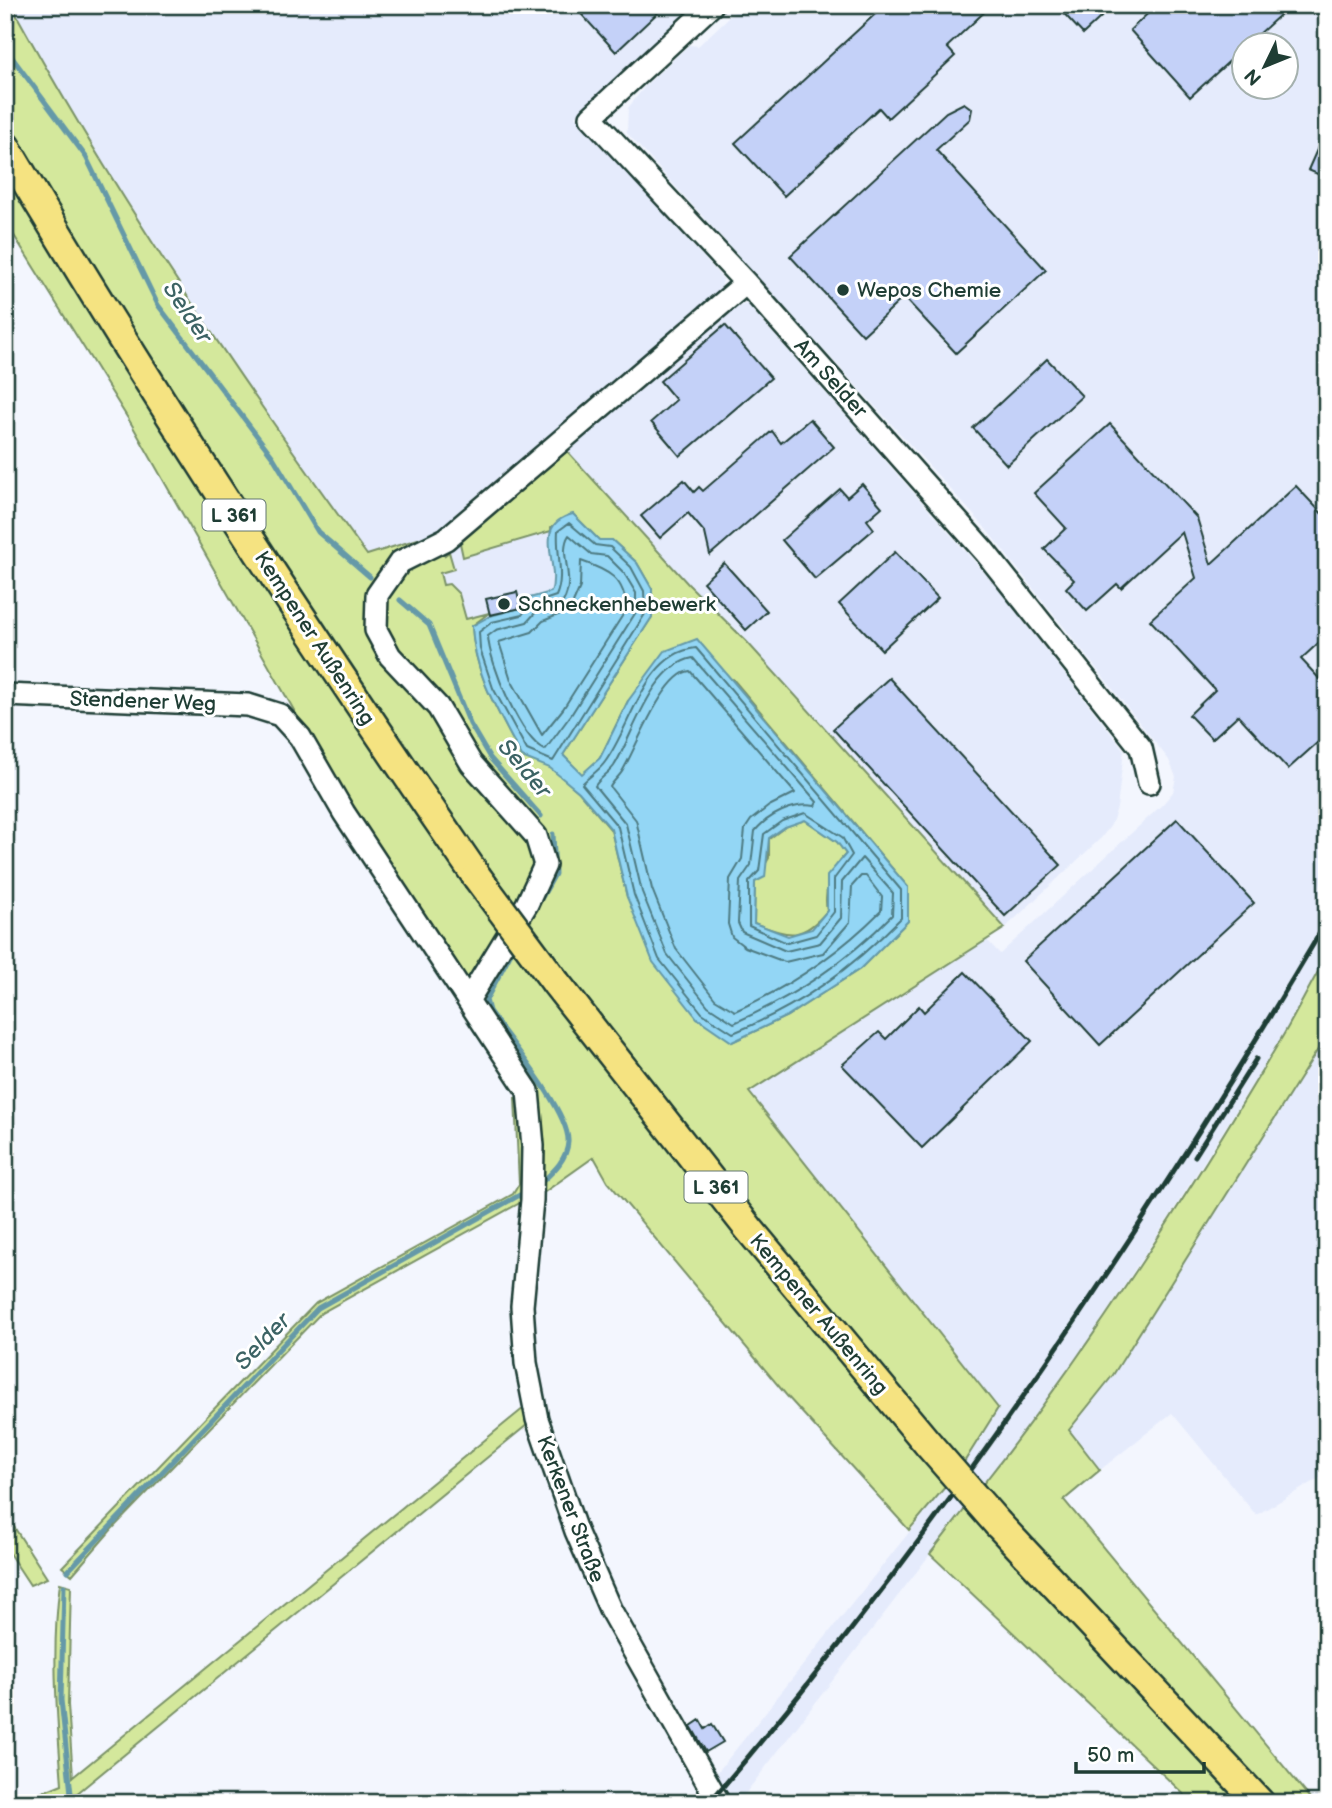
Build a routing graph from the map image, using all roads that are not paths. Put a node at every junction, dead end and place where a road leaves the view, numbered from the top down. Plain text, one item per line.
1 (712, 5) edge
2 (5, 146) edge
3 (746, 283) junction
4 (5, 695) edge
5 (280, 715) joint
6 (1149, 783) dead end
7 (469, 999) junction
8 (1255, 1800) edge
9 (719, 1803) edge

1 - 3 street, Am Selder
2 - 8 main road, Kempener Außenring / L 361, bridge
3 - 6 street, Am Selder
3 - 7 street
4 - 5 street, Stendener Weg
5 - 7 street, Kerkener Straße
7 - 9 street, Kerkener Straße

